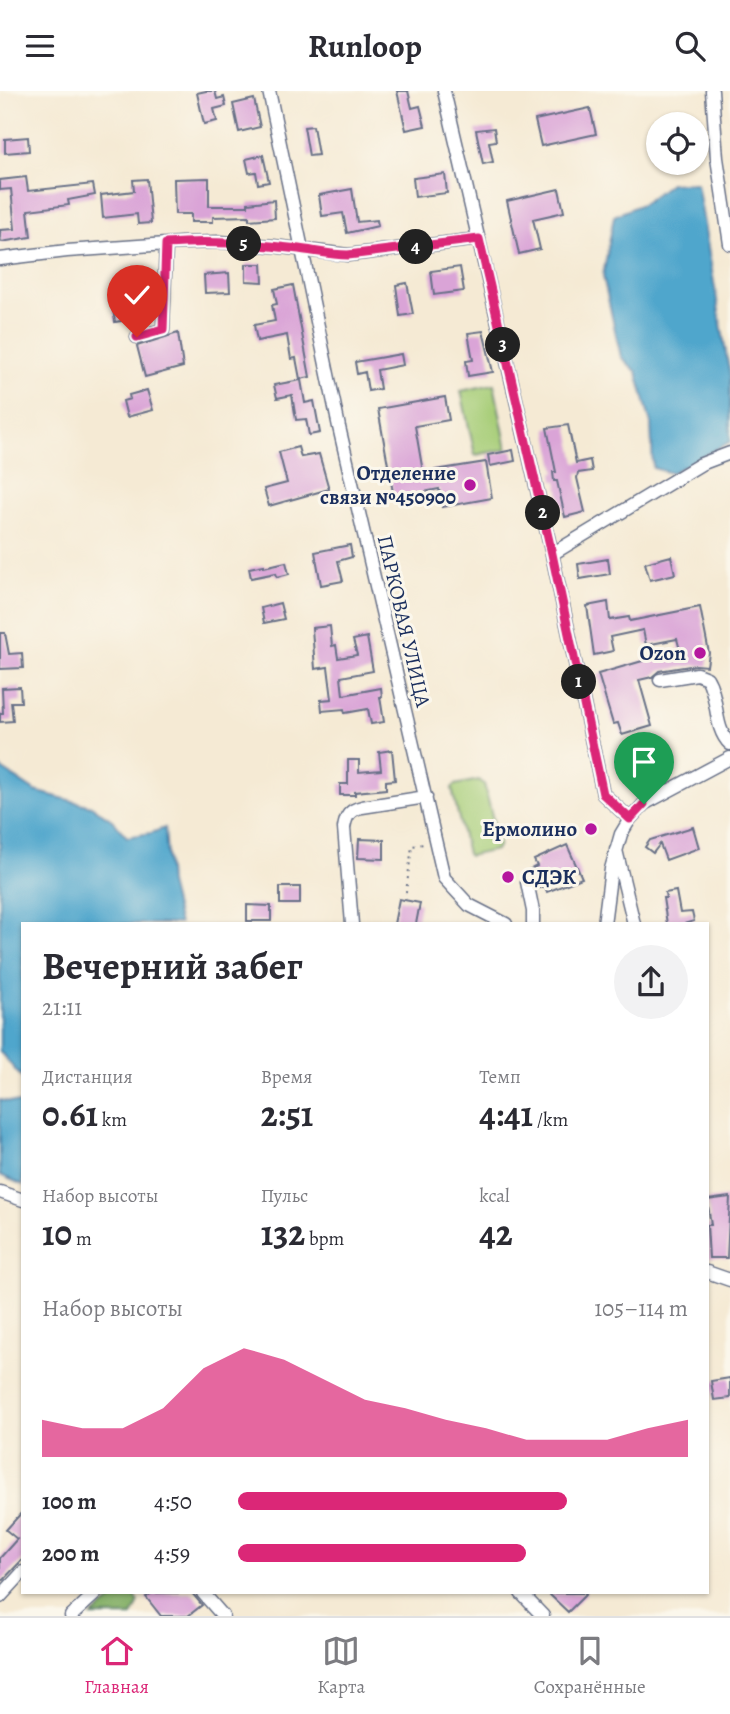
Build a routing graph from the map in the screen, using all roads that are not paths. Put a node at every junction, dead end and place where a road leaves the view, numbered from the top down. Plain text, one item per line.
1 (269, 91) edge
2 (444, 91) edge
3 (712, 91) edge
4 (479, 239) junction
5 (166, 244) junction
6 (730, 244) edge
7 (303, 249) junction
8 (0, 259) edge
9 (137, 337) dead end
10 (730, 453) edge
11 (552, 554) junction
12 (660, 680) dead end
13 (730, 744) edge
14 (730, 758) edge
15 (426, 797) junction
16 (630, 819) junction
17 (616, 850) junction
18 (527, 881) dead end
19 (352, 922) edge
20 (502, 922) edge
21 (533, 922) edge
22 (604, 922) edge
23 (634, 922) edge
24 (0, 1192) edge
25 (21, 1199) edge
26 (709, 1273) edge
27 (730, 1280) edge
28 (21, 1575) edge
29 (95, 1594) edge
30 (204, 1594) edge
31 (522, 1594) edge
32 (0, 1597) edge
33 (71, 1616) edge
34 (223, 1616) edge
35 (543, 1616) edge

1 - 7 street, ПАРКОВАЯ УЛИЦА
2 - 4 street
3 - 6 street
4 - 7 street
4 - 11 street
5 - 7 street
5 - 8 street
5 - 9 street
7 - 15 street, ПАРКОВАЯ УЛИЦА
10 - 11 street
11 - 16 street
12 - 13 street
14 - 16 street
15 - 19 street
15 - 20 street, ПАРКОВАЯ УЛИЦА
16 - 17 street
17 - 22 street
17 - 23 street
18 - 21 street
24 - 25 street
26 - 27 street
28 - 32 street
29 - 33 street
30 - 34 street
31 - 35 street

